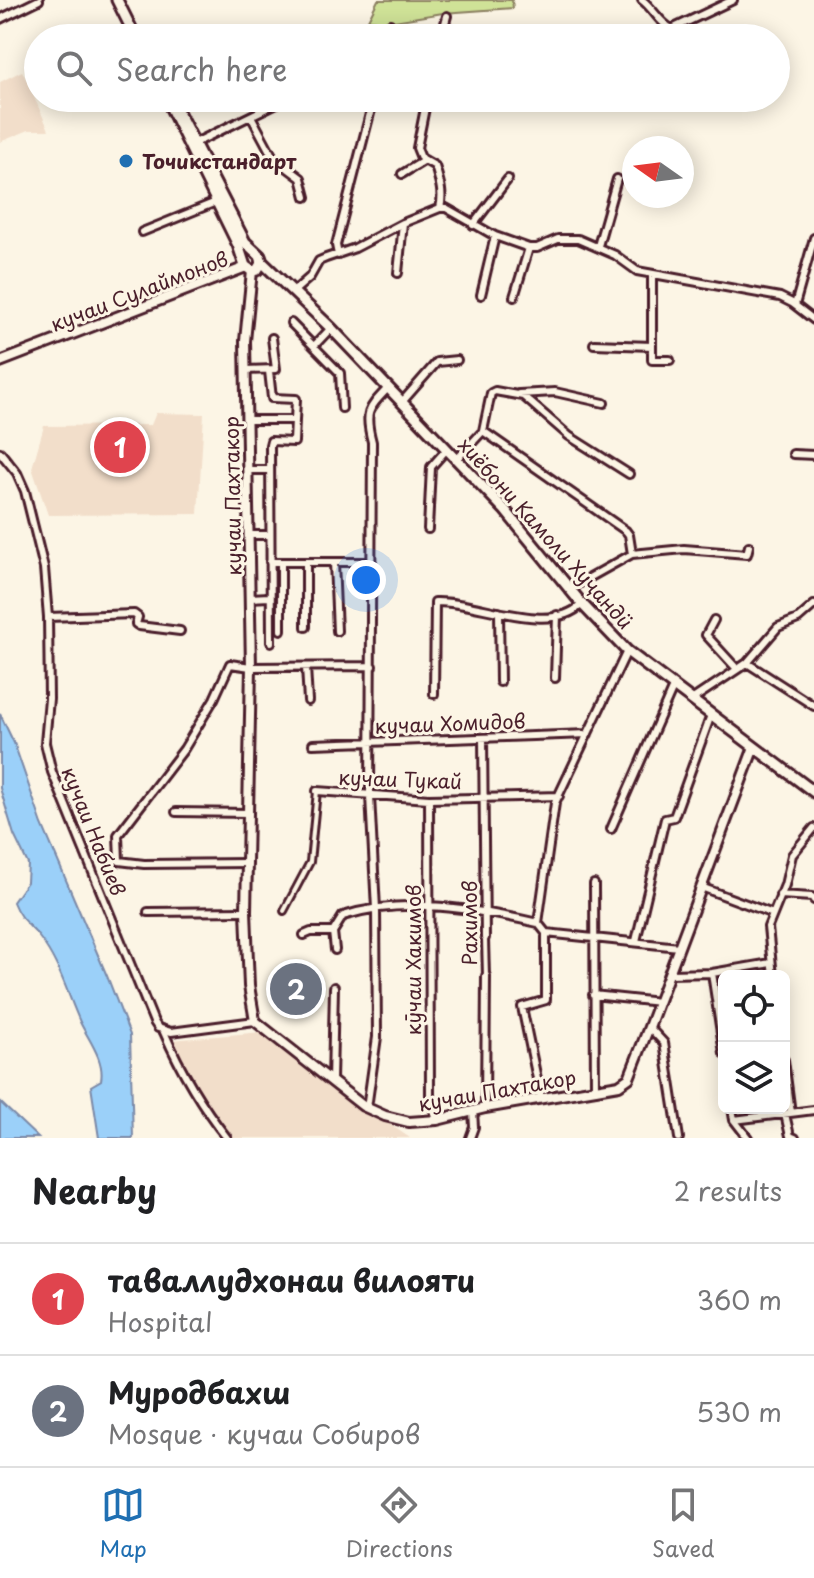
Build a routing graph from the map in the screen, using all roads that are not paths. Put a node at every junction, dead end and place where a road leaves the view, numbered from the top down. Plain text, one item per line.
1 (39, 0) edge
2 (120, 0) edge
3 (642, 0) edge
4 (733, 0) edge
5 (721, 3) edge
6 (447, 16) dead end
7 (0, 19) edge
8 (132, 24) edge
9 (445, 24) edge
10 (664, 24) edge
11 (681, 24) edge
12 (175, 112) edge
13 (176, 112) edge
14 (259, 112) edge
15 (370, 112) edge
16 (424, 112) edge
17 (251, 116) junction
18 (193, 144) junction
19 (425, 160) junction
20 (402, 174) dead end
21 (508, 179) dead end
22 (617, 179) dead end
23 (306, 197) dead end
24 (219, 201) junction
25 (440, 208) junction
26 (403, 223) junction
27 (473, 225) junction
28 (142, 232) dead end
29 (495, 236) junction
30 (814, 238) edge
31 (598, 246) junction
32 (529, 248) junction
33 (338, 255) junction
34 (253, 264) junction
35 (398, 273) dead end
36 (652, 275) junction
37 (293, 292) junction
38 (481, 295) dead end
39 (514, 297) dead end
40 (795, 305) junction
41 (814, 320) edge
42 (291, 323) dead end
43 (331, 328) junction
44 (272, 338) dead end
45 (594, 344) dead end
46 (314, 346) junction
47 (652, 346) junction
48 (457, 360) dead end
49 (670, 360) dead end
50 (0, 362) edge
51 (246, 370) junction
52 (269, 371) junction
53 (388, 388) junction
54 (519, 394) junction
55 (402, 402) junction
56 (604, 403) dead end
57 (342, 408) dead end
58 (246, 420) junction
59 (295, 420) junction
60 (483, 431) junction
61 (447, 449) junction
62 (0, 452) edge
63 (793, 454) dead end
64 (814, 455) edge
65 (457, 459) junction
66 (247, 470) junction
67 (269, 470) junction
68 (629, 474) dead end
69 (428, 529) dead end
70 (249, 535) junction
71 (270, 535) junction
72 (749, 546) dead end
73 (632, 554) junction
74 (270, 562) junction
75 (281, 562) junction
76 (306, 562) junction
77 (334, 562) junction
78 (372, 562) junction
79 (571, 588) junction
80 (269, 597) junction
81 (250, 598) junction
82 (582, 604) junction
83 (814, 605) edge
84 (499, 612) junction
85 (557, 615) junction
86 (48, 617) junction
87 (714, 620) dead end
88 (306, 627) dead end
89 (281, 630) dead end
90 (180, 631) dead end
91 (337, 631) dead end
92 (271, 642) dead end
93 (627, 651) junction
94 (747, 663) junction
95 (372, 666) junction
96 (251, 667) junction
97 (306, 667) junction
98 (737, 669) junction
99 (555, 678) dead end
100 (500, 682) dead end
101 (674, 685) junction
102 (434, 694) dead end
103 (693, 699) junction
104 (308, 701) dead end
105 (814, 706) edge
106 (711, 715) junction
107 (588, 734) junction
108 (483, 738) junction
109 (372, 741) junction
110 (313, 744) dead end
111 (754, 747) junction
112 (317, 791) joint
113 (814, 792) edge
114 (370, 796) junction
115 (559, 796) junction
116 (484, 798) junction
117 (429, 799) junction
118 (176, 812) dead end
119 (249, 813) junction
120 (814, 828) edge
121 (611, 829) dead end
122 (248, 863) junction
123 (594, 884) dead end
124 (701, 887) junction
125 (780, 895) junction
126 (814, 900) edge
127 (429, 907) junction
128 (376, 909) junction
129 (246, 911) junction
130 (284, 911) dead end
131 (485, 911) junction
132 (148, 912) dead end
133 (773, 914) junction
134 (538, 923) junction
135 (333, 932) junction
136 (546, 933) junction
137 (304, 935) dead end
138 (595, 937) junction
139 (485, 938) joint
140 (636, 941) junction
141 (679, 947) junction
142 (335, 950) dead end
143 (771, 963) junction
144 (772, 970) edge
145 (712, 973) junction
146 (669, 974) junction
147 (486, 976) joint
148 (334, 987) dead end
149 (593, 995) junction
150 (659, 1002) junction
151 (255, 1021) junction
152 (649, 1027) junction
153 (164, 1032) junction
154 (722, 1042) edge
155 (332, 1082) junction
156 (595, 1090) junction
157 (541, 1098) junction
158 (367, 1108) junction
159 (485, 1108) junction
160 (814, 1110) edge
161 (473, 1111) junction
162 (733, 1114) edge
163 (788, 1114) joint
164 (790, 1114) edge
165 (437, 1120) junction
166 (734, 1120) junction
167 (227, 1138) edge
168 (470, 1138) edge
169 (679, 1138) edge
170 (748, 1138) edge
171 (795, 1138) edge

1 - 7 street
2 - 8 main road
3 - 10 street
4 - 5 street
5 - 11 street
6 - 9 street
12 - 24 main road
13 - 18 main road
14 - 17 street
15 - 33 street
16 - 19 street
17 - 18 street
17 - 23 street
18 - 24 main road
19 - 20 street
19 - 25 street
21 - 27 street
22 - 31 street
24 - 28 street
24 - 34 main road
24 - 34 main road
25 - 26 street
25 - 27 street
26 - 33 street
26 - 35 street
27 - 29 street
29 - 32 street
29 - 38 street
30 - 40 street
31 - 32 street
31 - 36 street
32 - 39 street
33 - 37 street
34 - 37 main road, хиёбони Камоли Хуҷандӣ
34 - 50 main road, кучаи Сулаймонов
34 - 51 main road, кучаи Пахтакор
36 - 40 street
36 - 47 street
37 - 43 main road, хиёбони Камоли Хуҷандӣ
40 - 41 street
42 - 46 street
43 - 46 street
43 - 53 main road, хиёбони Камоли Хуҷандӣ
44 - 52 street
45 - 47 street
46 - 57 street
47 - 49 street
48 - 55 street
51 - 52 street
51 - 58 main road, кучаи Пахтакор
52 - 59 street
53 - 55 main road, хиёбони Камоли Хуҷандӣ
53 - 78 street
54 - 56 street
54 - 60 street
54 - 68 street
55 - 61 main road, хиёбони Камоли Хуҷандӣ
58 - 59 street
58 - 66 main road, кучаи Пахтакор
59 - 67 street, кучаи Пахтакор
60 - 65 street
60 - 73 street
61 - 65 main road, хиёбони Камоли Хуҷандӣ
61 - 69 street
62 - 86 street, кучаи Набиев
63 - 64 street
65 - 79 main road, хиёбони Камоли Хуҷандӣ
66 - 67 street
66 - 70 main road, кучаи Пахтакор
67 - 71 street, кучаи Пахтакор
70 - 71 street
70 - 81 main road, кучаи Пахтакор
71 - 74 street, кучаи Пахтакор
72 - 73 street
73 - 79 street
74 - 75 street
74 - 80 street, кучаи Пахтакор
75 - 76 street
75 - 89 street
76 - 77 street
76 - 88 street
77 - 78 street
77 - 91 street
78 - 95 street
79 - 82 main road, хиёбони Камоли Хуҷандӣ
80 - 81 street
80 - 92 street, кучаи Пахтакор
81 - 96 main road, кучаи Пахтакор
82 - 85 street
82 - 93 main road, хиёбони Камоли Хуҷандӣ
83 - 94 street
84 - 85 street
84 - 100 street
84 - 102 street
85 - 99 street
86 - 90 street
86 - 153 street, кучаи Набиев
87 - 98 street
93 - 101 main road, хиёбони Камоли Хуҷандӣ
93 - 107 street
94 - 98 street
94 - 105 street
95 - 97 street
95 - 109 street
96 - 97 street
96 - 119 main road, кучаи Пахтакор
96 - 122 street
97 - 104 street
98 - 103 street
101 - 103 main road, хиёбони Камоли Хуҷандӣ
101 - 121 street
103 - 106 main road, хиёбони Камоли Хуҷандӣ
106 - 111 main road, хиёбони Камоли Хуҷандӣ
106 - 140 street
107 - 108 street, кучаи Хомидов
107 - 115 street
108 - 109 street, кучаи Хомидов
108 - 116 street, Рахимов
109 - 110 street, кучаи Хомидов
109 - 114 street
111 - 113 main road, хиёбони Камоли Хуҷандӣ
111 - 124 main road, кучаи Пахтакор
112 - 114 street, кучаи Тукай
112 - 130 street, кучаи Тукай
114 - 117 street, кучаи Тукай
114 - 128 street
115 - 116 street, кучаи Тукай
115 - 134 street
116 - 117 street, кучаи Тукай
116 - 131 street, Рахимов
117 - 127 street, кӯчаи Хакимов
118 - 119 street
119 - 122 main road, кучаи Пахтакор
120 - 125 street
122 - 129 main road, кучаи Пахтакор
123 - 138 street
124 - 133 street
124 - 141 main road, кучаи Пахтакор
125 - 126 street
125 - 133 street
127 - 128 street
127 - 131 street
127 - 165 street, кӯчаи Хакимов
128 - 135 street
128 - 158 street
129 - 132 street
129 - 151 main road, кучаи Пахтакор
131 - 134 street
131 - 139 street, Рахимов
133 - 143 street
134 - 136 street
135 - 137 street
135 - 142 street
136 - 138 street
136 - 157 street
138 - 140 street
138 - 149 street
139 - 147 street, Рахимов
140 - 141 street
141 - 146 main road, кучаи Пахтакор
143 - 144 street
143 - 145 street
145 - 146 street
145 - 154 street
146 - 150 main road, кучаи Пахтакор
147 - 159 street, Рахимов
148 - 155 street
149 - 150 street
149 - 156 street
150 - 152 main road, кучаи Пахтакор
151 - 153 street
151 - 155 main road, кучаи Пахтакор
152 - 156 main road, кучаи Пахтакор
152 - 169 street
153 - 167 street, кучаи Набиев
155 - 158 main road, кучаи Пахтакор
156 - 157 main road, кучаи Пахтакор
157 - 159 main road, кучаи Пахтакор
158 - 165 main road, кучаи Пахтакор
159 - 161 main road, кучаи Пахтакор
160 - 164 street
161 - 165 main road, кучаи Пахтакор
161 - 168 street
162 - 166 street
163 - 166 street
163 - 171 street
166 - 170 street

